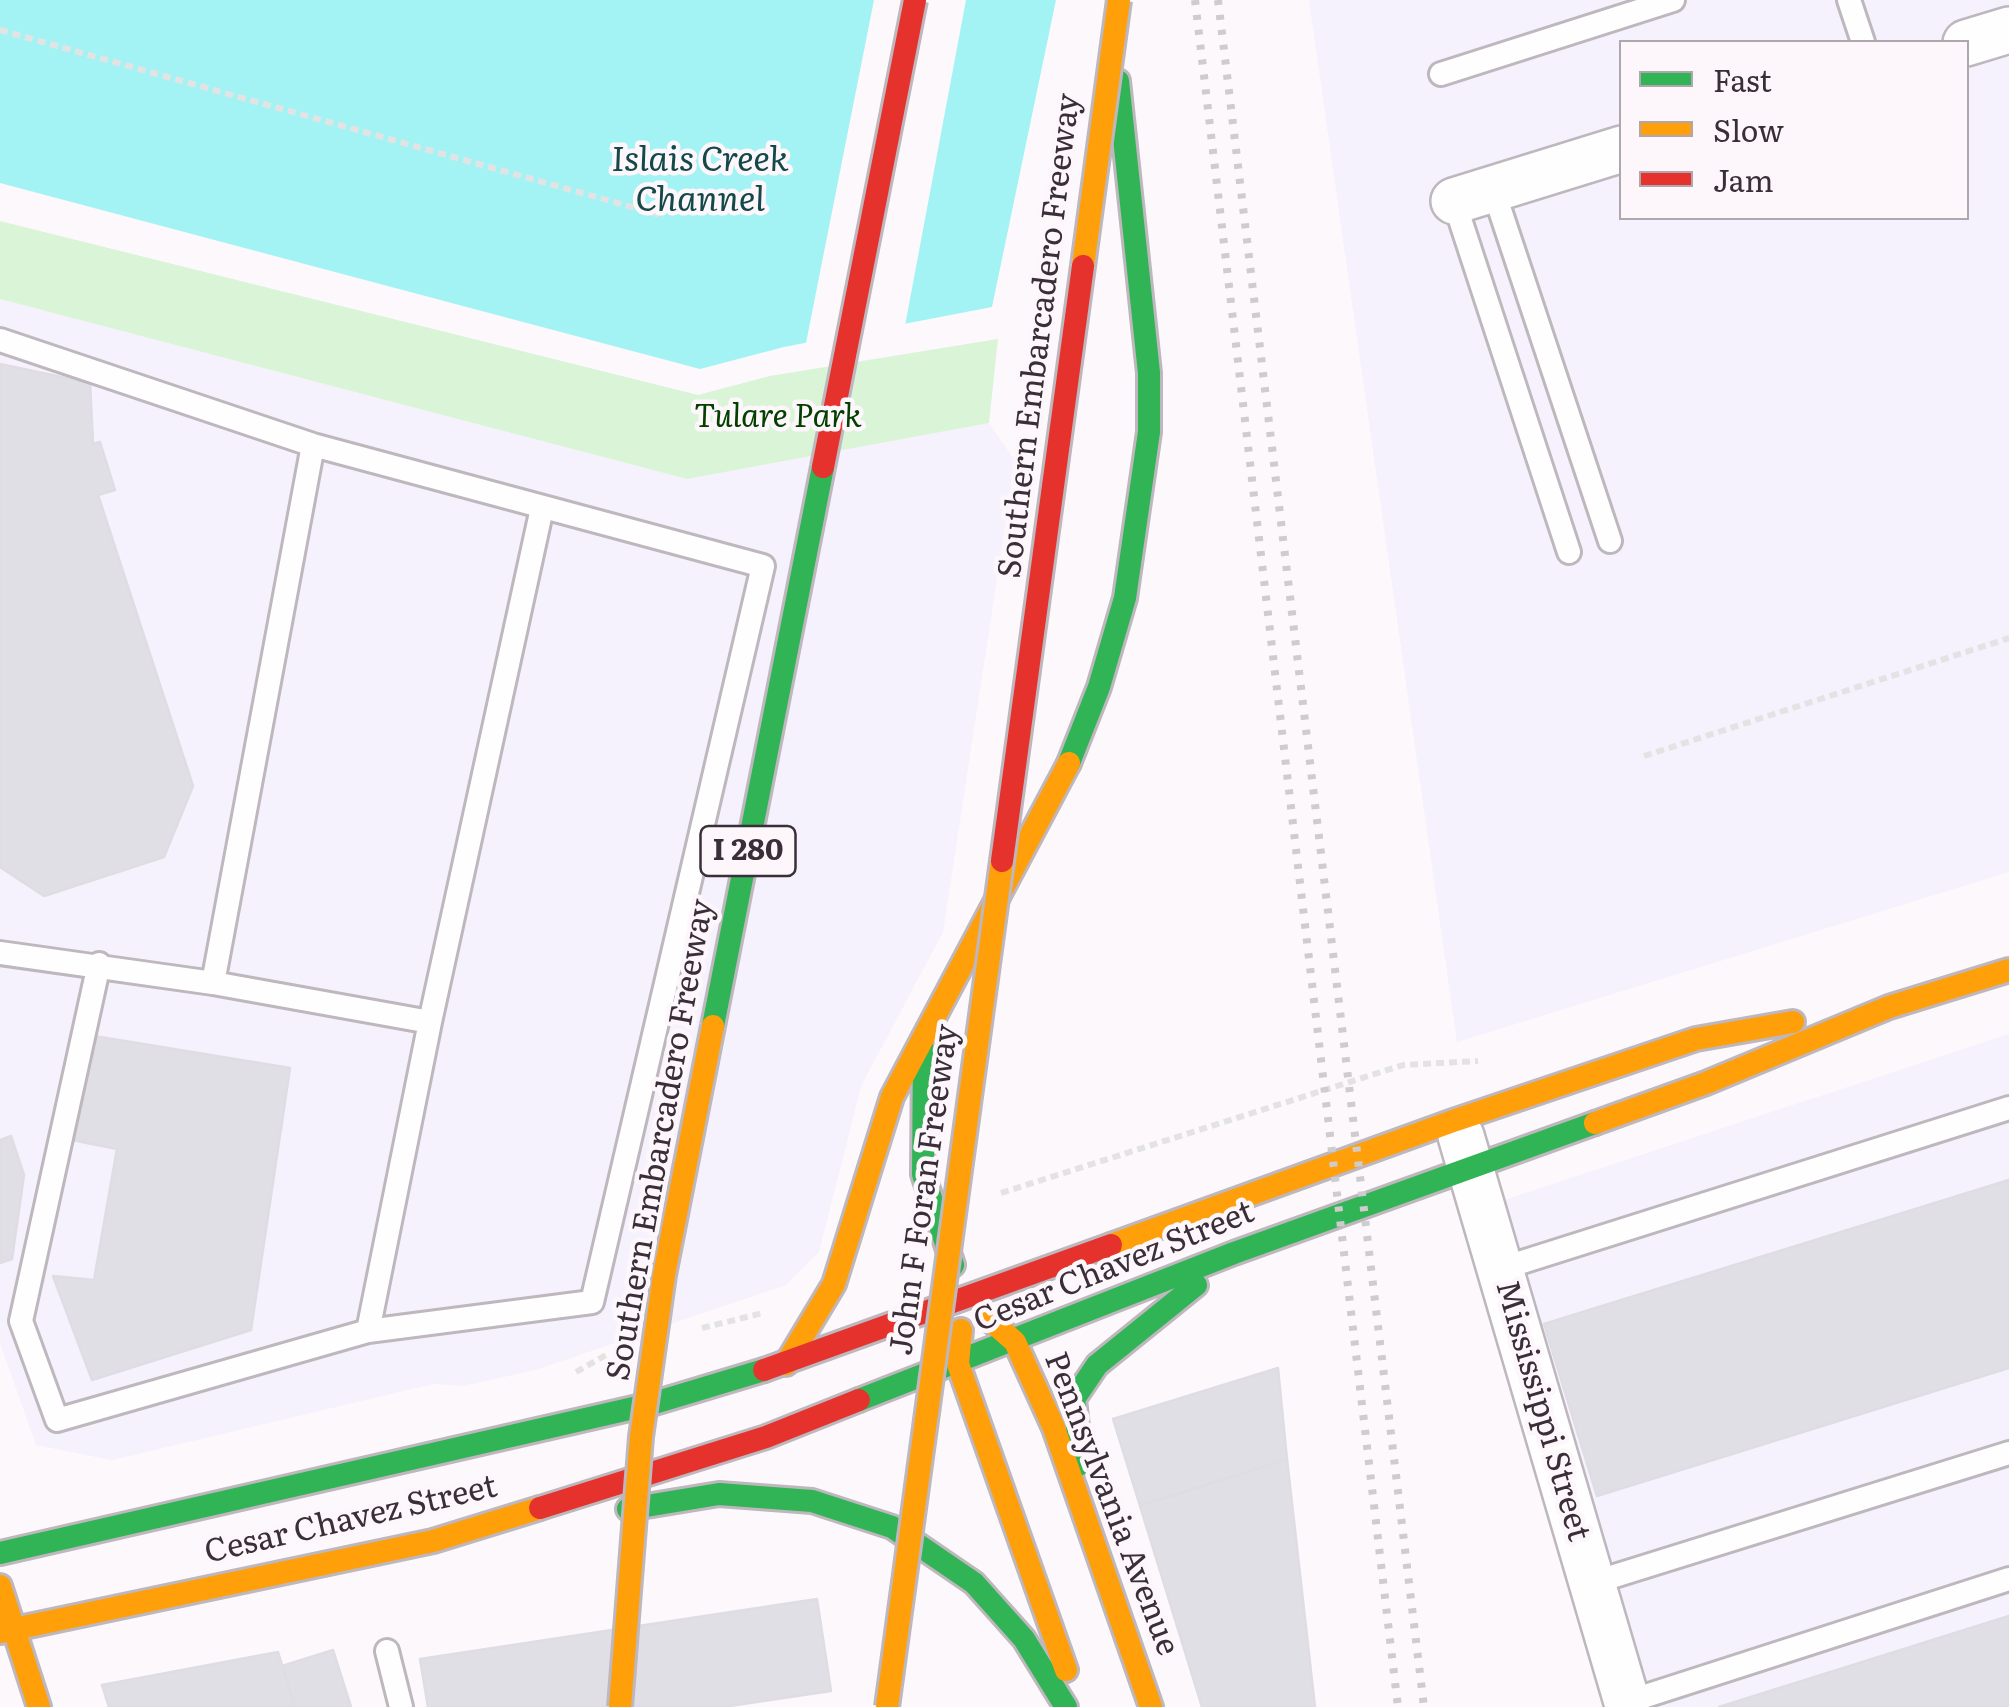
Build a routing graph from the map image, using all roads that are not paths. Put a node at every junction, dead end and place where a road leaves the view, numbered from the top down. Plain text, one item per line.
1 (915, 0) edge
2 (1108, 0) edge
3 (1119, 0) edge
4 (1673, 0) edge
5 (1849, 0) edge
6 (2009, 30) edge
7 (1862, 40) edge
8 (1969, 42) edge
9 (1441, 74) dead end
10 (1619, 150) edge
11 (1474, 195) junction
12 (0, 340) edge
13 (312, 445) junction
14 (542, 508) junction
15 (1610, 541) dead end
16 (1569, 552) dead end
17 (1028, 682) joint
18 (0, 954) edge
19 (99, 964) junction
20 (2009, 970) edge
21 (213, 983) junction
22 (1890, 1007) junction
23 (430, 1022) junction
24 (924, 1038) junction
25 (2009, 1108) edge
26 (1456, 1120) junction
27 (1471, 1168) junction
28 (1234, 1253) junction
29 (1500, 1269) junction
30 (964, 1297) junction
31 (368, 1331) junction
32 (1015, 1342) junction
33 (786, 1364) junction
34 (958, 1364) junction
35 (2009, 1453) edge
36 (1093, 1531) junction
37 (433, 1541) junction
38 (0, 1553) edge
39 (2009, 1578) edge
40 (1592, 1583) junction
41 (0, 1586) edge
42 (7, 1630) edge
43 (387, 1651) dead end
44 (891, 1678) junction
45 (1628, 1705) edge
46 (40, 1707) edge
47 (402, 1707) edge
48 (620, 1707) edge
49 (888, 1707) edge
50 (896, 1707) edge
51 (1066, 1707) edge
52 (1079, 1707) edge
53 (1152, 1707) edge

1 - 48 main road, Southern Embarcadero Freeway / I 280, bridge
2 - 24 main road, bridge
3 - 17 main road, Southern Embarcadero Freeway, bridge
4 - 9 lane
5 - 7 lane
6 - 8 street
10 - 11 street
11 - 15 lane
11 - 16 lane
12 - 13 lane
13 - 14 lane
13 - 21 lane
14 - 23 lane
14 - 31 lane
17 - 44 main road, John F Foran Freeway, bridge
18 - 19 lane
19 - 21 lane
19 - 31 lane
20 - 22 main road, Cesar Chavez Street
21 - 23 lane
22 - 26 main road, Cesar Chavez Street
22 - 27 main road, Cesar Chavez Street
23 - 31 lane
24 - 30 main road
24 - 33 main road
25 - 29 lane
26 - 27 street, Mississippi Street
26 - 30 main road, Cesar Chavez Street
27 - 28 main road, Cesar Chavez Street
27 - 29 street, Mississippi Street
28 - 32 main road, Cesar Chavez Street
28 - 36 main road
29 - 40 street, Mississippi Street
30 - 32 main road, Pennsylvania Avenue
30 - 33 main road, Cesar Chavez Street
30 - 34 main road
32 - 34 main road, Cesar Chavez Street
32 - 36 main road, Pennsylvania Avenue
33 - 38 main road, Cesar Chavez Street
34 - 37 main road, Cesar Chavez Street
34 - 52 main road
35 - 40 lane
36 - 53 main road, Pennsylvania Avenue
37 - 42 main road, Cesar Chavez Street
37 - 51 main road
39 - 45 lane
40 - 45 street, Mississippi Street
41 - 42 main road
42 - 46 main road
43 - 47 lane
44 - 49 main road, John F Foran Freeway, bridge
44 - 50 main road, bridge

